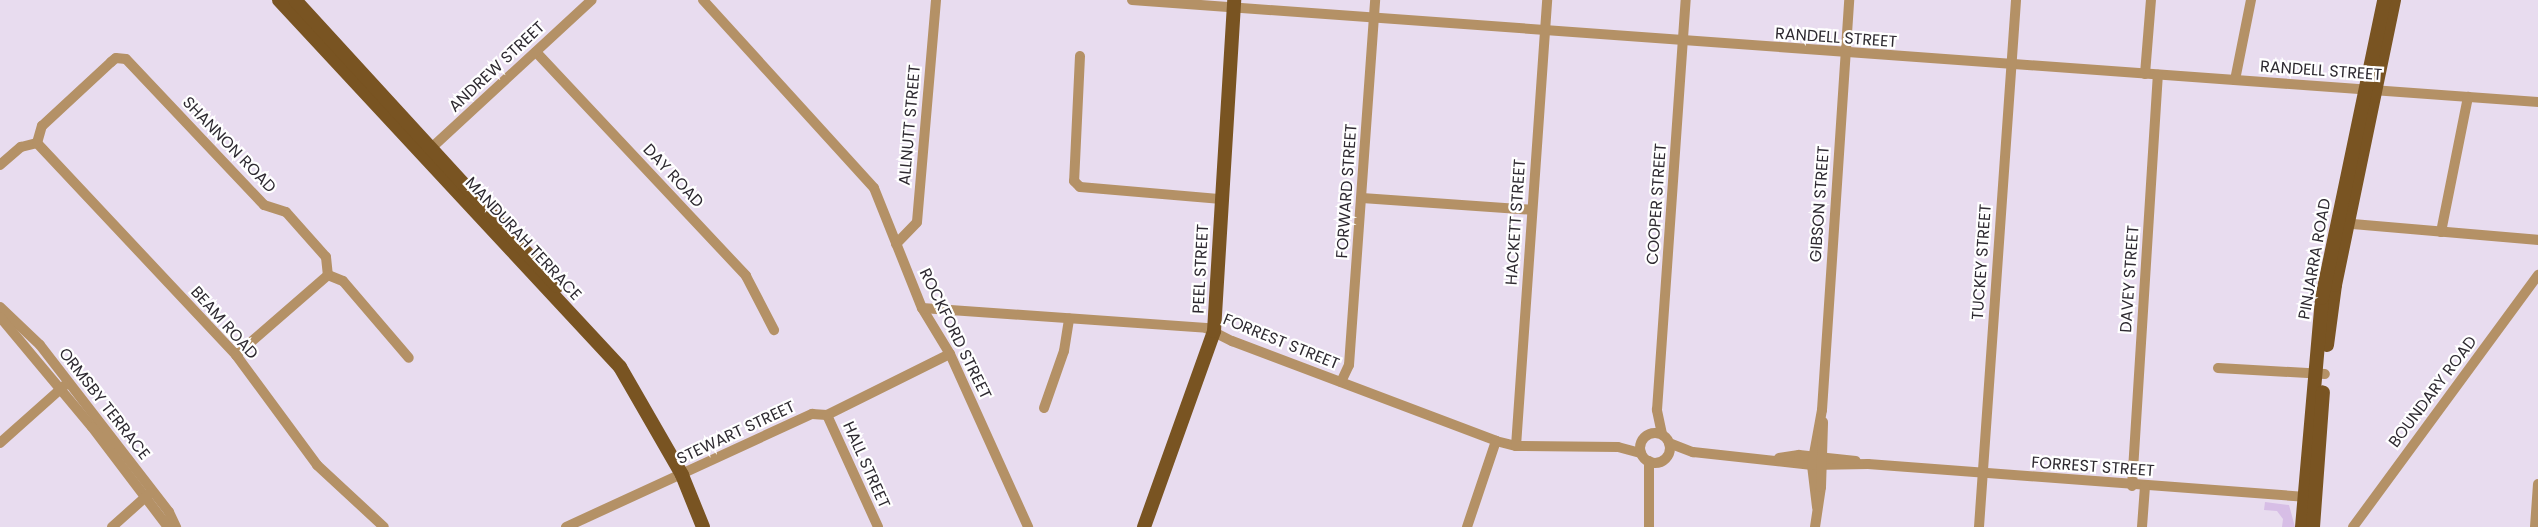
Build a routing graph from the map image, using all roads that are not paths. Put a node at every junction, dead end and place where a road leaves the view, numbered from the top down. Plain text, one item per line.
1 (279, 0) edge
2 (295, 0) edge
3 (592, 0) edge
4 (703, 0) edge
5 (936, 0) edge
6 (1132, 0) edge
7 (1375, 0) edge
8 (1547, 0) edge
9 (1686, 0) edge
10 (1849, 0) edge
11 (2016, 0) edge
12 (2151, 0) edge
13 (2251, 0) edge
14 (2384, 0) edge
15 (2394, 0) edge
16 (1234, 4) edge
17 (1373, 18) junction
18 (1544, 32) junction
19 (1683, 42) junction
20 (536, 52) junction
21 (1845, 54) junction
22 (1080, 56) dead end
23 (2011, 65) junction
24 (2145, 74) junction
25 (2158, 75) junction
26 (2235, 80) junction
27 (2370, 90) junction
28 (2468, 97) junction
29 (2538, 102) edge
30 (37, 142) junction
31 (427, 152) junction
32 (0, 165) edge
33 (1362, 198) junction
34 (1221, 199) junction
35 (1532, 210) junction
36 (2343, 223) junction
37 (2441, 232) junction
38 (2538, 240) edge
39 (896, 244) junction
40 (328, 275) junction
41 (2538, 275) edge
42 (2527, 290) junction
43 (2538, 297) edge
44 (0, 307) edge
45 (922, 308) junction
46 (0, 317) edge
47 (1069, 318) junction
48 (774, 330) dead end
49 (1214, 331) junction
50 (950, 354) junction
51 (236, 355) junction
52 (409, 358) dead end
53 (2218, 368) dead end
54 (2320, 373) junction
55 (1341, 382) junction
56 (64, 385) junction
57 (1044, 408) dead end
58 (1657, 410) junction
59 (827, 415) junction
60 (1644, 438) junction
61 (1665, 439) junction
62 (1496, 441) junction
63 (0, 443) edge
64 (1516, 446) junction
65 (1618, 447) junction
66 (1693, 452) junction
67 (1645, 457) junction
68 (1663, 460) junction
69 (1818, 461) junction
70 (1983, 473) junction
71 (685, 474) junction
72 (2538, 484) edge
73 (2132, 486) junction
74 (2145, 486) junction
75 (1652, 492) junction
76 (149, 493) junction
77 (2310, 497) junction
78 (112, 527) edge
79 (168, 527) edge
80 (176, 527) edge
81 (384, 527) edge
82 (567, 527) edge
83 (703, 527) edge
84 (712, 527) edge
85 (878, 527) edge
86 (1028, 527) edge
87 (1144, 527) edge
88 (1467, 527) edge
89 (1649, 527) edge
90 (1815, 527) edge
91 (1979, 527) edge
92 (2142, 527) edge
93 (2302, 527) edge
94 (2313, 527) edge
95 (2353, 527) edge
96 (2535, 527) edge

1 - 31 main road, MANDURAH TERRACE
2 - 31 main road, MANDURAH TERRACE
3 - 20 street, ANDREW STREET
4 - 39 street, ROCKFORD STREET
5 - 39 street, ALLNUTT STREET
6 - 16 street, RANDELL STREET
7 - 17 street, FORWARD STREET
8 - 18 street, HACKETT STREET
9 - 19 street, COOPER STREET
10 - 21 street, GIBSON STREET
11 - 23 street, TUCKEY STREET
12 - 24 street
13 - 26 street
14 - 27 main road, PINJARRA ROAD
15 - 27 main road, PINJARRA ROAD
16 - 17 street, RANDELL STREET
16 - 34 main road, PEEL STREET
17 - 18 street, RANDELL STREET
17 - 33 street, FORWARD STREET
18 - 19 street, RANDELL STREET
18 - 35 street, HACKETT STREET
19 - 21 street, RANDELL STREET
19 - 58 street, COOPER STREET
20 - 31 street, ANDREW STREET
20 - 48 street, DAY ROAD
21 - 23 street, RANDELL STREET
21 - 69 street, GIBSON STREET
22 - 34 street
23 - 24 street, RANDELL STREET
23 - 70 street, TUCKEY STREET
24 - 25 street, RANDELL STREET
25 - 26 street, RANDELL STREET
25 - 73 street, DAVEY STREET
26 - 27 street, RANDELL STREET
27 - 28 street, RANDELL STREET
27 - 36 main road, PINJARRA ROAD
28 - 29 street, RANDELL STREET
28 - 37 street
30 - 32 street
30 - 40 street, SHANNON ROAD
30 - 51 street, BEAM ROAD
31 - 71 main road, MANDURAH TERRACE
33 - 35 street
33 - 55 street, FORWARD STREET
34 - 49 main road, PEEL STREET
35 - 64 street, HACKETT STREET
36 - 37 street
36 - 54 main road, PINJARRA ROAD
37 - 38 street
39 - 45 street, ROCKFORD STREET
40 - 51 street
40 - 52 street
41 - 42 street, BOUNDARY ROAD
42 - 43 street
42 - 95 street, BOUNDARY ROAD
44 - 56 street, ORMSBY TERRACE
45 - 47 street, FORREST STREET
45 - 50 street, ROCKFORD STREET
46 - 56 street, ORMSBY TERRACE
47 - 49 street, FORREST STREET
47 - 57 street
49 - 55 street, FORREST STREET
49 - 87 main road, PEEL STREET
50 - 59 street, STEWART STREET
50 - 86 street, ROCKFORD STREET
51 - 81 street, BEAM ROAD
53 - 54 street
54 - 77 main road, PINJARRA ROAD
55 - 62 street, FORREST STREET
56 - 63 street
56 - 76 street, ORMSBY TERRACE
58 - 60 street, COOPER STREET
58 - 61 street, COOPER STREET
59 - 71 street, STEWART STREET
59 - 85 street, HALL STREET
60 - 61 street, FORREST STREET
60 - 65 street, FORREST STREET
60 - 67 street, COOPER STREET
61 - 66 street, FORREST STREET
61 - 68 street
62 - 64 street, FORREST STREET
62 - 88 street
64 - 65 street, FORREST STREET
65 - 67 street, FORREST STREET
66 - 68 street, FORREST STREET
66 - 69 street, FORREST STREET
67 - 68 street, FORREST STREET
67 - 75 street
68 - 75 street
69 - 70 street, FORREST STREET
69 - 90 street, GIBSON STREET
70 - 73 street, FORREST STREET
70 - 91 street, TUCKEY STREET
71 - 82 street, STEWART STREET
71 - 83 main road, MANDURAH TERRACE
71 - 84 main road, MANDURAH TERRACE
72 - 96 street
73 - 74 street, FORREST STREET
74 - 77 street, FORREST STREET
74 - 92 street
75 - 89 street
76 - 78 street
76 - 79 street, ORMSBY TERRACE
76 - 80 street, ORMSBY TERRACE
77 - 93 main road, PINJARRA ROAD
77 - 94 main road, PINJARRA ROAD

